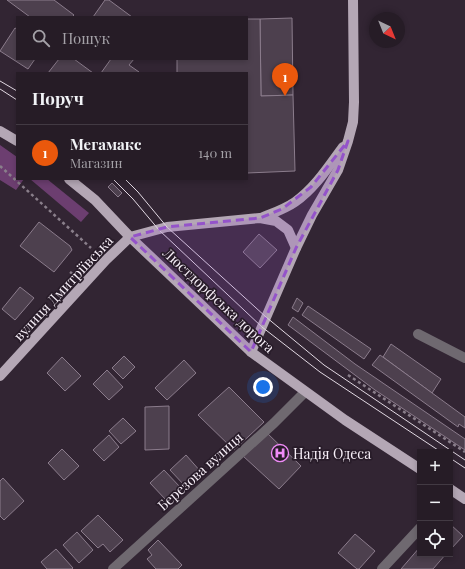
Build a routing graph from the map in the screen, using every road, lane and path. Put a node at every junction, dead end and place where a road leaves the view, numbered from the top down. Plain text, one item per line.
1 (354, 0) edge
2 (0, 131) edge
3 (16, 140) edge
4 (348, 141) junction
5 (0, 166) edge
6 (70, 180) edge
7 (260, 218) junction
8 (130, 237) junction
9 (91, 248) dead end
10 (296, 248) junction
11 (418, 334) dead end
12 (251, 352) junction
13 (465, 358) edge
14 (348, 375) dead end
15 (0, 376) edge
16 (305, 392) junction
17 (465, 452) edge
18 (417, 467) edge
19 (453, 491) edge
20 (465, 499) edge
21 (417, 531) edge
22 (113, 569) edge
23 (382, 569) edge

1 - 4 main road
2 - 3 main road
4 - 7 main road
4 - 10 main road
5 - 9 path
6 - 8 main road, Люстдорфська дорога
7 - 8 main road
7 - 10 main road
8 - 12 main road, Люстдорфська дорога
8 - 15 main road, вулиця Дмитріївська
10 - 12 main road
11 - 13 street
12 - 16 main road, Люстдорфська дорога
14 - 17 path
16 - 18 main road, Люстдорфська дорога
16 - 22 street, Березова вулиця
19 - 20 main road
21 - 23 street

